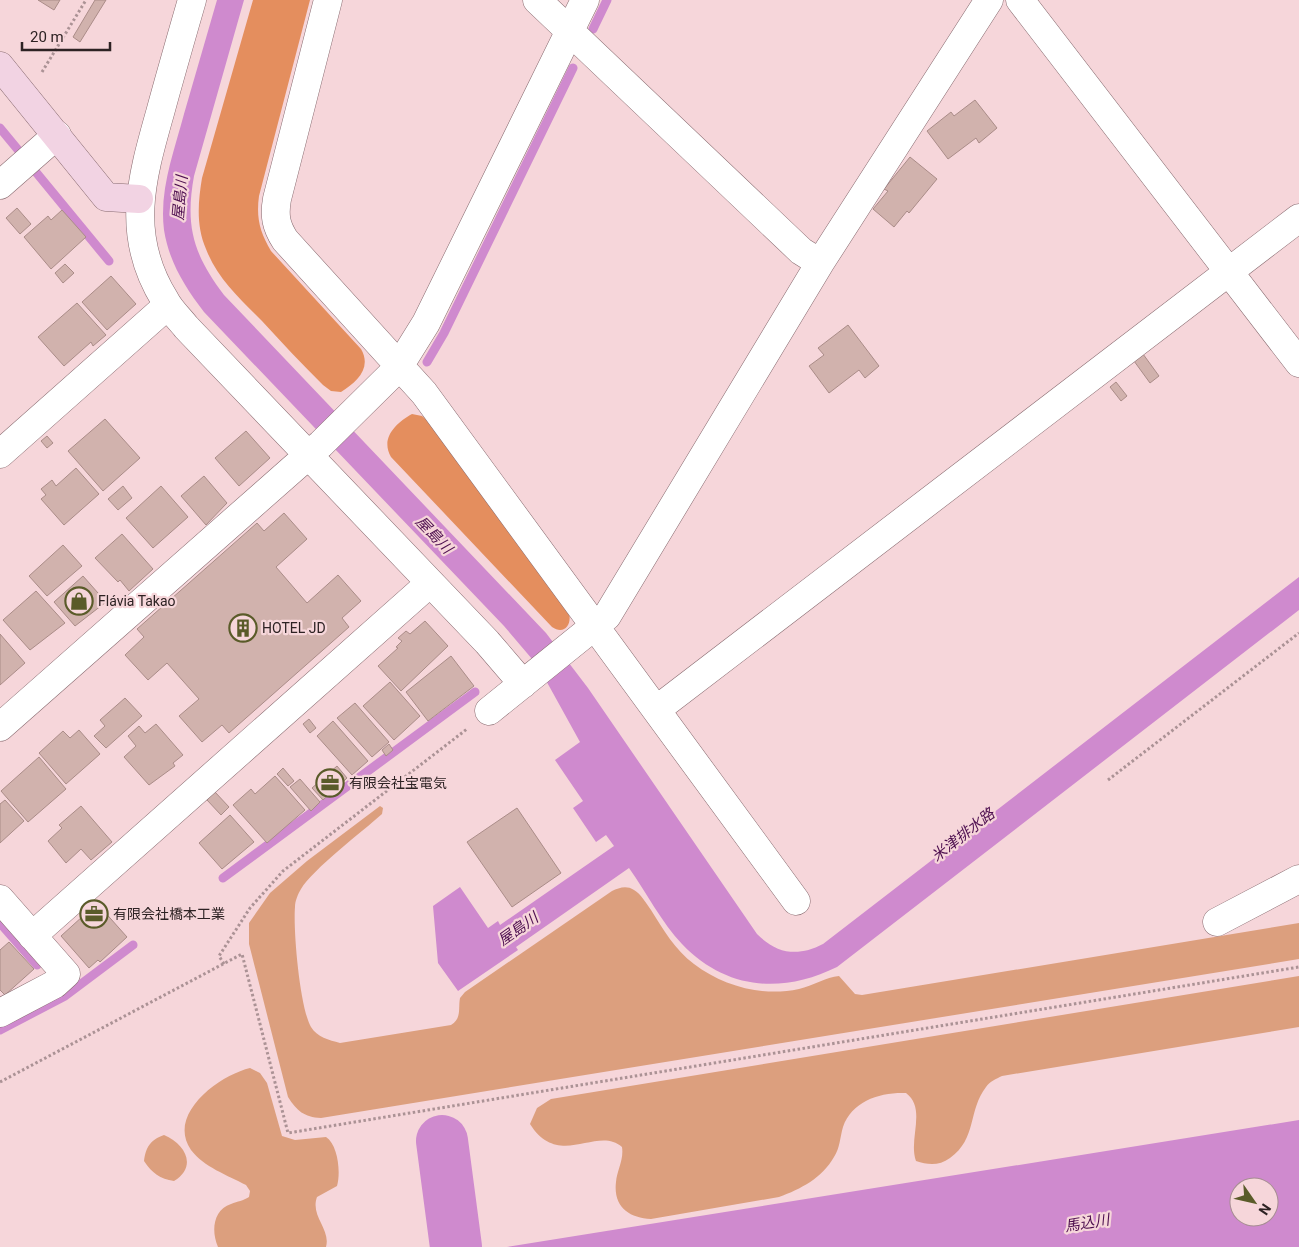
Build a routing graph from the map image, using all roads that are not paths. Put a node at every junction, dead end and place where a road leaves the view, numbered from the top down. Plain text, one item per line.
1 (192, 0) edge
2 (328, 0) edge
3 (536, 0) edge
4 (585, 0) edge
5 (989, 0) edge
6 (1020, 0) edge
7 (570, 32) junction
8 (0, 66) edge
9 (57, 135) junction
10 (0, 185) edge
11 (139, 199) junction
12 (1299, 218) edge
13 (820, 263) junction
14 (1229, 272) junction
15 (168, 305) junction
16 (1299, 363) edge
17 (399, 366) junction
18 (314, 449) junction
19 (0, 454) edge
20 (430, 583) junction
21 (587, 632) junction
22 (528, 680) junction
23 (656, 710) junction
24 (489, 711) road end
25 (0, 727) edge
26 (1299, 879) edge
27 (0, 900) edge
28 (796, 900) dead end
29 (1217, 922) dead end
30 (32, 936) junction
31 (0, 1014) edge

1 - 11 street
2 - 17 street
3 - 7 street
4 - 7 street
5 - 13 street
6 - 14 street
7 - 13 street
7 - 17 street
8 - 9 street
9 - 10 street
9 - 11 street
11 - 15 street
12 - 14 street
13 - 21 street
14 - 16 street
14 - 23 street
15 - 18 street
15 - 19 street
17 - 18 street
17 - 21 street
18 - 20 street
18 - 25 street
20 - 22 street
20 - 30 street
21 - 22 street
21 - 23 street
22 - 24 street
23 - 28 street
26 - 29 street
27 - 30 street
30 - 31 street

